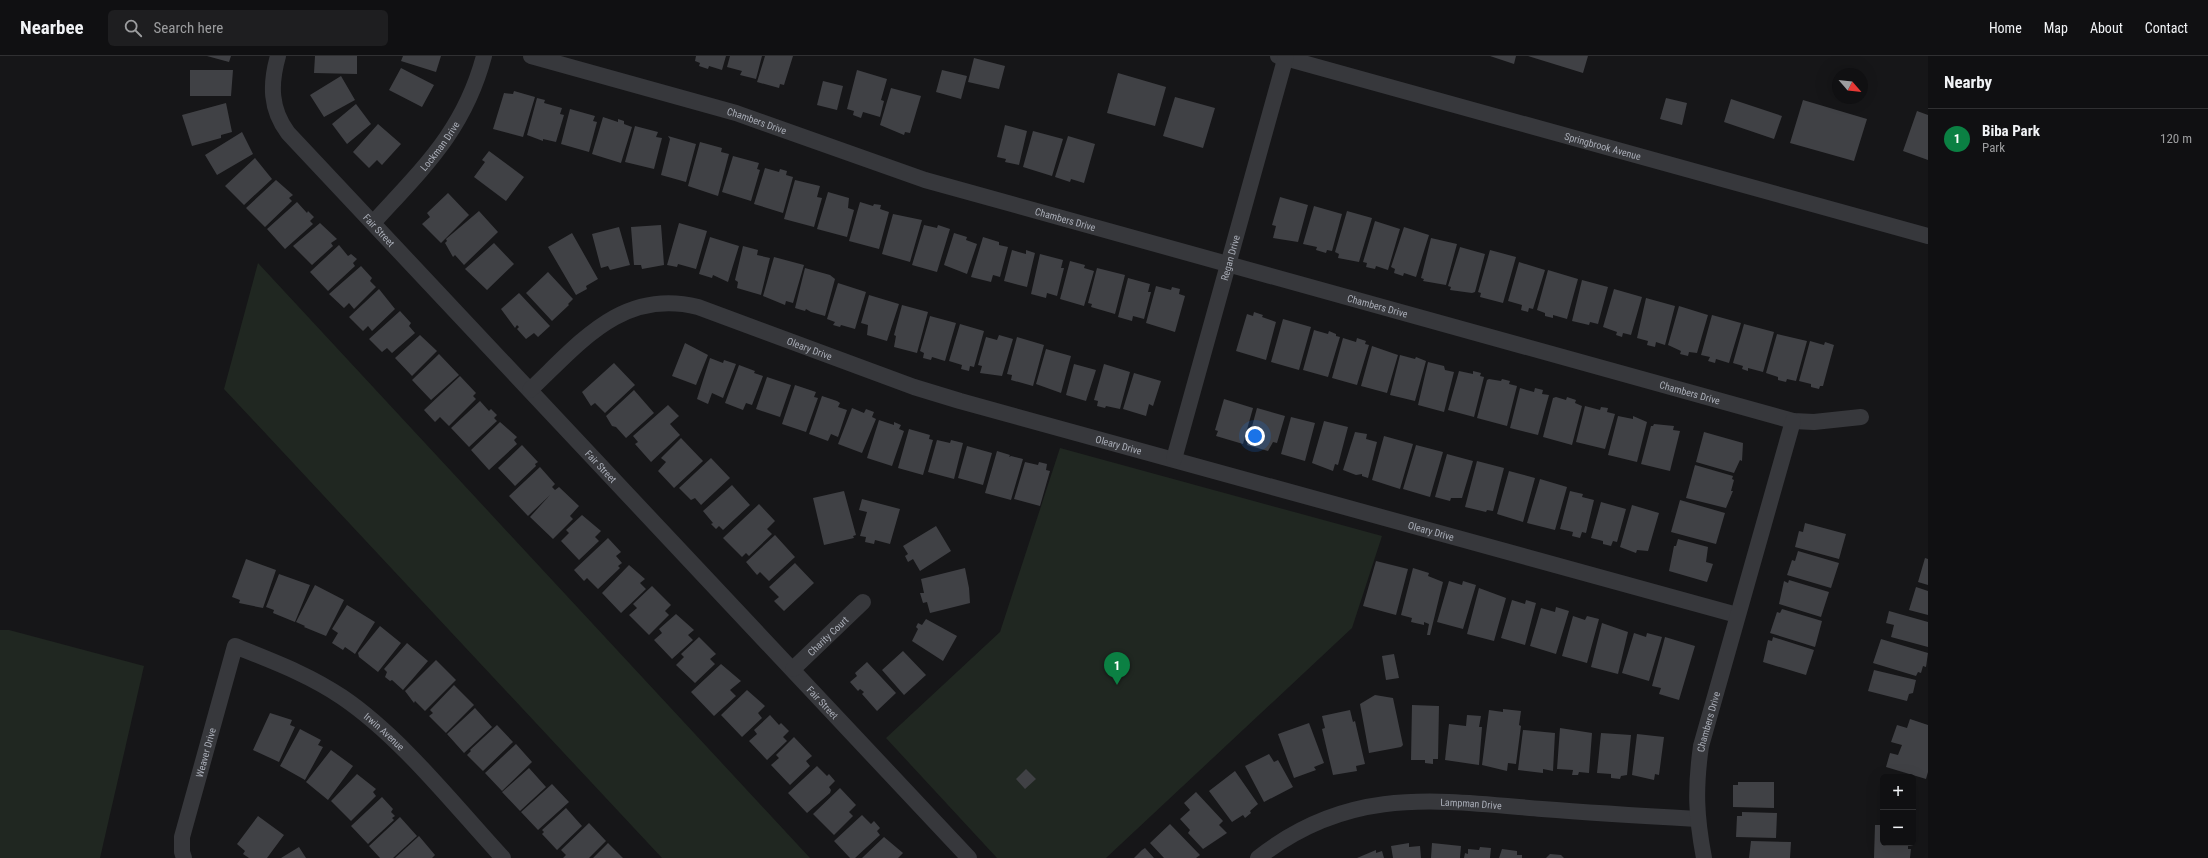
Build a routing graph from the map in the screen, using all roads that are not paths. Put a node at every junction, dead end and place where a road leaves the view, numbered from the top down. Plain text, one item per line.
1 (278, 56) edge
2 (484, 56) edge
3 (531, 56) edge
4 (1283, 57) edge
5 (373, 223) junction
6 (1928, 236) edge
7 (1229, 264) junction
8 (530, 390) junction
9 (1861, 417) dead end
10 (1793, 421) junction
11 (1174, 459) junction
12 (863, 602) dead end
13 (1737, 615) junction
14 (235, 646) joint
15 (793, 670) junction
16 (1697, 819) junction
17 (184, 858) edge
18 (503, 858) edge
19 (969, 858) edge
20 (1258, 858) edge
21 (1704, 858) edge

1 - 5 street, Fair Street
2 - 5 street, Lockman Drive
3 - 7 street, Chambers Drive
4 - 6 street, Springbrook Avenue
4 - 7 street, Regan Drive
5 - 8 street, Fair Street
7 - 10 street, Chambers Drive
7 - 11 street, Regan Drive
8 - 11 street, Oleary Drive
8 - 15 street, Fair Street
9 - 10 street
10 - 13 street, Chambers Drive
11 - 13 street, Oleary Drive
12 - 15 street, Charity Court
13 - 16 street, Chambers Drive
14 - 17 street, Weaver Drive
14 - 18 street, Irwin Avenue
15 - 19 street, Fair Street
16 - 20 street, Lampman Drive
16 - 21 street, Chambers Drive

